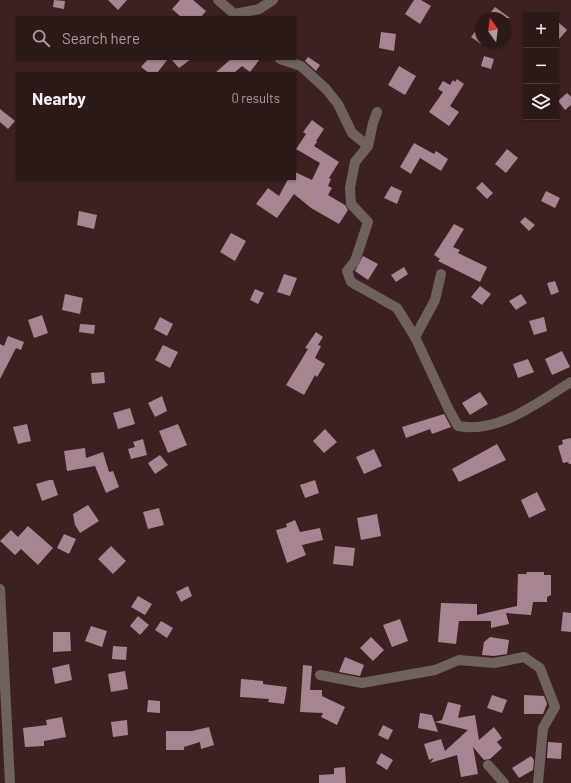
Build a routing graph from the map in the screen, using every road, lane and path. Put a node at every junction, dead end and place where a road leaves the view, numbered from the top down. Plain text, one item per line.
1 (218, 0) edge
2 (273, 0) edge
3 (236, 15) edge
4 (283, 60) edge
5 (378, 112) dead end
6 (368, 146) junction
7 (441, 274) dead end
8 (415, 337) junction
9 (571, 382) edge
10 (0, 589) edge
11 (320, 675) dead end
12 (488, 765) dead end
13 (10, 783) edge
14 (504, 783) edge
15 (538, 783) edge

1 - 3 street
2 - 3 street
4 - 6 street
5 - 6 street
6 - 8 street
7 - 8 street
8 - 9 street
10 - 13 street
11 - 15 street
12 - 14 street

